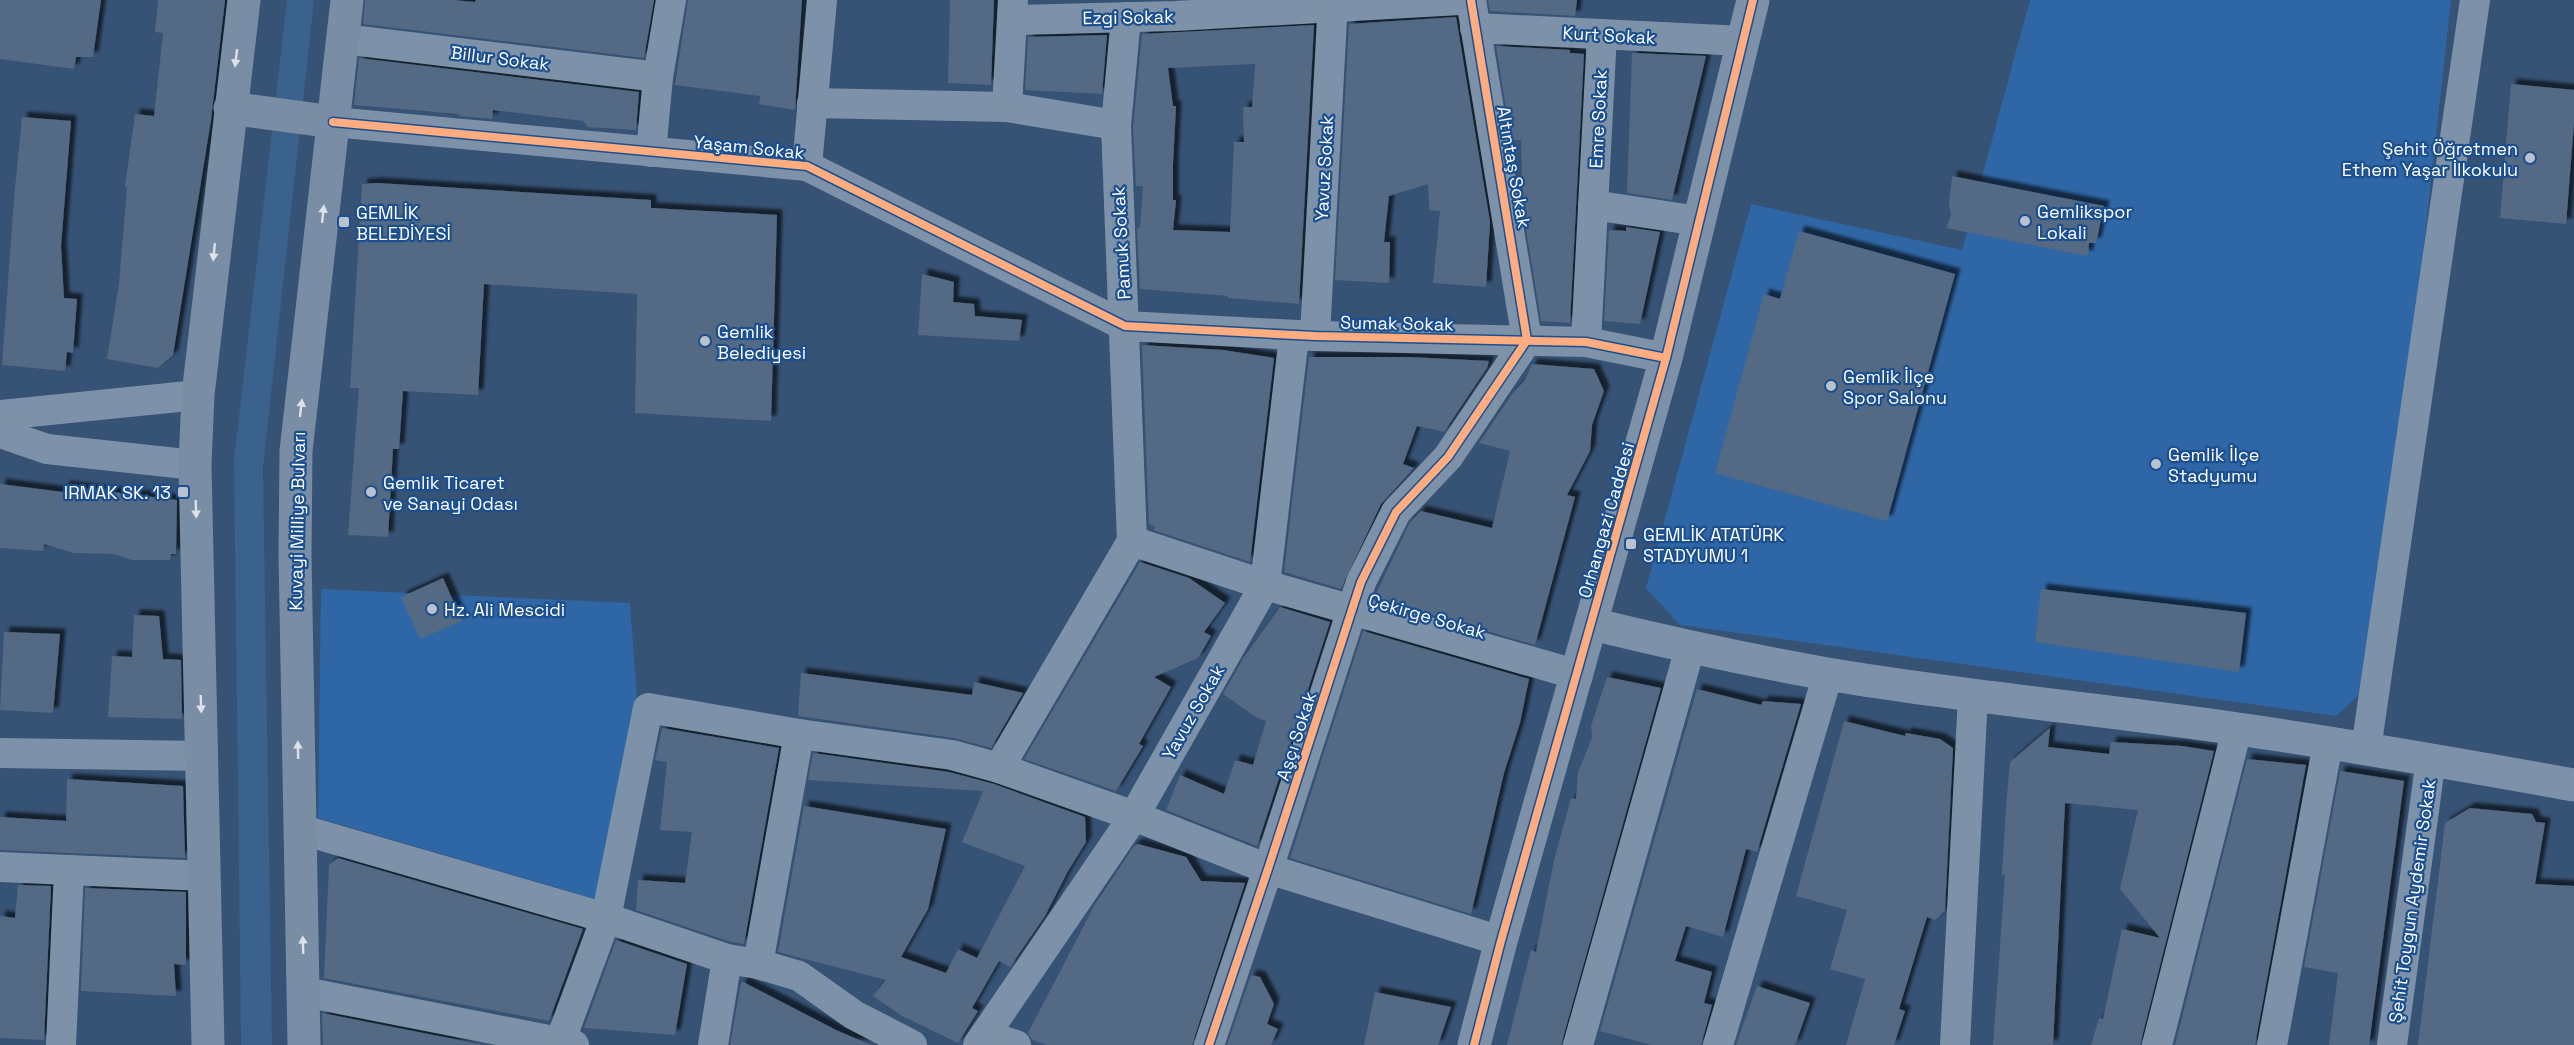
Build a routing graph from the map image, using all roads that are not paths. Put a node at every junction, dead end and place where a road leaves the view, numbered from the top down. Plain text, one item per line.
1 (244, 0) edge
2 (347, 0) edge
3 (671, 0) edge
4 (822, 0) edge
5 (1460, 0) edge
6 (1753, 0) edge
7 (2475, 0) edge
8 (1333, 3) edge
9 (1174, 8) edge
10 (1012, 10) edge
11 (1473, 14) edge
12 (1126, 17) junction
13 (1602, 34) junction
14 (342, 39) junction
15 (1743, 41) junction
16 (658, 77) junction
17 (812, 103) junction
18 (1007, 107) junction
19 (230, 108) junction
20 (333, 122) junction
21 (1116, 125) junction
22 (651, 152) junction
23 (807, 166) junction
24 (1593, 205) junction
25 (1699, 221) junction
26 (1125, 326) junction
27 (1305, 336) junction
28 (1527, 340) junction
29 (1586, 342) junction
30 (1666, 358) junction
31 (198, 395) junction
32 (0, 415) edge
33 (0, 433) edge
34 (195, 465) junction
35 (1132, 541) junction
36 (1265, 585) junction
37 (1353, 611) junction
38 (1592, 624) junction
39 (1690, 648) junction
40 (1828, 674) junction
41 (1578, 675) junction
42 (1973, 696) junction
43 (2237, 729) junction
44 (799, 734) junction
45 (2328, 743) junction
46 (2366, 749) junction
47 (0, 753) edge
48 (203, 756) junction
49 (2431, 759) junction
50 (999, 768) junction
51 (2574, 785) edge
52 (1134, 816) junction
53 (299, 829) junction
54 (0, 867) edge
55 (1268, 869) junction
56 (69, 870) junction
57 (205, 876) junction
58 (606, 918) junction
59 (1501, 941) junction
60 (727, 959) junction
61 (758, 963) junction
62 (304, 992) junction
63 (982, 1040) edge
64 (567, 1044) edge
65 (61, 1045) edge
66 (208, 1045) edge
67 (304, 1045) edge
68 (714, 1045) edge
69 (912, 1045) edge
70 (1016, 1045) edge
71 (1209, 1045) edge
72 (1474, 1045) edge
73 (1578, 1045) edge
74 (1718, 1045) edge
75 (1955, 1045) edge
76 (2157, 1045) edge
77 (2272, 1045) edge
78 (2392, 1045) edge

1 -> 19 main road
2 - 14 main road, Kuvayi Milliye Bulvarı
3 - 16 street
4 - 17 street
5 - 8 street, Ezgi Sokak
6 - 15 street, Orhangazi Caddesi
7 - 46 street
8 - 9 street, Ezgi Sokak
8 - 27 street, Yavuz Sokak
9 - 12 street, Ezgi Sokak
10 - 12 street, Ezgi Sokak
10 - 18 street
11 - 13 street, Kurt Sokak
11 - 28 street, Altıntaş Sokak
12 - 21 street, Pamuk Sokak
13 - 15 street, Kurt Sokak
13 - 24 street, Emre Sokak
14 - 16 street, Billur Sokak
14 - 20 main road, Kuvayi Milliye Bulvarı
15 - 25 street, Orhangazi Caddesi
16 - 22 street
17 - 18 street
17 - 23 street
18 - 21 street
19 - 20 main road
19 -> 31 main road
20 - 22 street, Yaşam Sokak
53 -> 20 main road, Kuvayi Milliye Bulvarı
21 - 26 street, Pamuk Sokak
22 - 23 street, Yaşam Sokak
23 - 26 street, Yaşam Sokak
24 - 25 street
24 - 29 street, Emre Sokak
25 - 30 street, Orhangazi Caddesi
26 - 27 street, Sumak Sokak
26 - 35 street, Pamuk Sokak
27 - 28 street, Sumak Sokak
27 - 36 street, Yavuz Sokak
28 - 29 street, Sumak Sokak
28 - 37 street, Aşçı Sokak
29 - 30 street, Sumak Sokak
30 - 38 street, Orhangazi Caddesi
31 - 32 street
31 - 34 main road
33 - 34 street
34 -> 48 main road
35 - 36 street, Çekirge Sokak
35 - 50 street
36 - 37 street, Çekirge Sokak
36 - 52 street, Yavuz Sokak
37 - 41 street, Çekirge Sokak
37 - 55 street, Aşçı Sokak
38 - 39 street
38 - 41 street, Orhangazi Caddesi
39 - 40 street
39 - 73 street
40 - 42 street
40 - 74 street
41 - 59 street, Orhangazi Caddesi
42 - 43 street
42 - 75 street
43 - 45 street
43 - 76 street
44 - 50 street
44 - 58 street
44 - 61 street
45 - 46 street
45 - 77 street
46 - 49 street
47 - 48 street
48 - 57 main road
49 - 51 street, Şehit Toygun Aydemir Sokak
49 - 78 street, Şehit Toygun Aydemir Sokak
50 - 52 street
52 - 55 street
52 - 63 street, Yavuz Sokak
53 - 58 street
62 -> 53 main road, Kuvayi Milliye Bulvarı
54 - 56 street
55 - 59 street
55 - 71 street, Aşçı Sokak
56 - 57 street
56 - 65 street
57 - 66 main road
58 - 60 street
58 - 64 street
59 - 72 street, Orhangazi Caddesi
60 - 61 street
60 - 68 street
61 - 69 street
62 - 64 street
62 - 67 main road, Kuvayi Milliye Bulvarı
63 - 70 street

